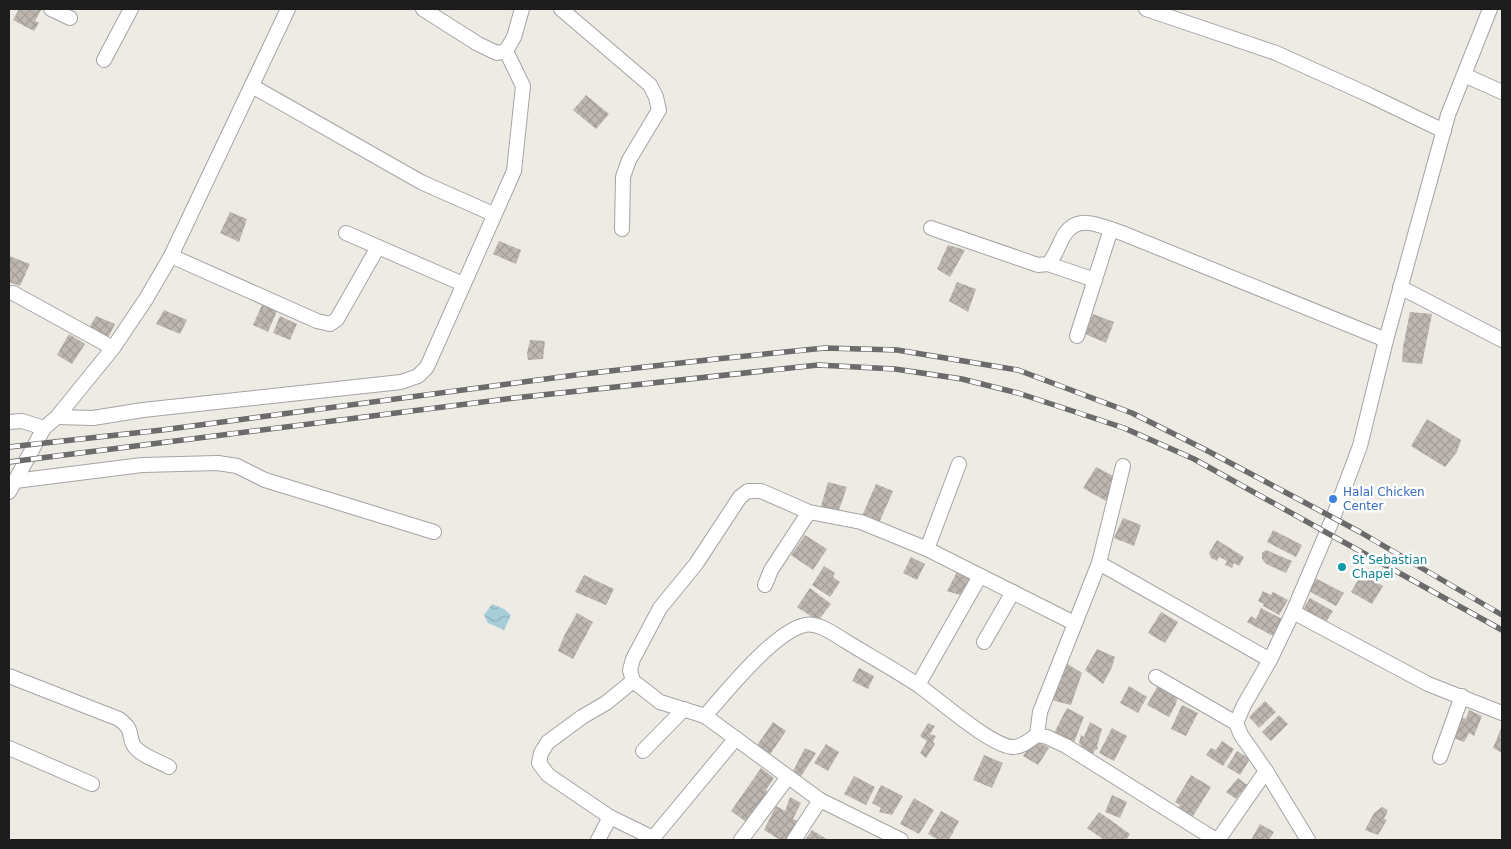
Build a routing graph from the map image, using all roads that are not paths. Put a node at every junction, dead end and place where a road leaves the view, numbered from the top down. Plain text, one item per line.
1 (52, 9) edge
2 (131, 9) edge
3 (288, 9) edge
4 (423, 9) edge
5 (522, 9) edge
6 (561, 9) edge
7 (1146, 9) edge
8 (1490, 9) edge
9 (70, 18) dead end
10 (506, 51) junction
11 (104, 60) dead end
12 (1464, 75) junction
13 (252, 86) junction
14 (1502, 92) edge
15 (1444, 131) junction
16 (493, 214) junction
17 (931, 228) dead end
18 (622, 229) dead end
19 (1111, 230) junction
20 (346, 233) dead end
21 (378, 247) junction
22 (171, 256) junction
23 (1048, 264) junction
24 (1095, 280) junction
25 (463, 284) junction
26 (1400, 287) junction
27 (13, 293) dead end
28 (1077, 336) dead end
29 (1386, 340) junction
30 (1502, 340) edge
31 (112, 348) junction
32 (58, 417) junction
33 (9, 422) edge
34 (44, 428) junction
35 (959, 464) dead end
36 (1124, 466) dead end
37 (13, 479) edge
38 (809, 512) junction
39 (434, 532) dead end
40 (927, 548) junction
41 (1100, 563) junction
42 (980, 576) junction
43 (765, 585) dead end
44 (1013, 592) junction
45 (1293, 612) junction
46 (1074, 623) junction
47 (984, 642) dead end
48 (1270, 660) junction
49 (9, 676) edge
50 (1156, 677) dead end
51 (633, 681) junction
52 (918, 685) junction
53 (1462, 696) junction
54 (684, 709) junction
55 (1502, 713) edge
56 (705, 716) junction
57 (1236, 723) junction
58 (1037, 735) junction
59 (736, 738) junction
60 (9, 748) edge
61 (643, 751) dead end
62 (1440, 757) dead end
63 (169, 767) dead end
64 (1266, 771) junction
65 (788, 777) junction
66 (92, 784) dead end
67 (820, 800) junction
68 (610, 818) junction
69 (653, 839) edge
70 (598, 840) edge
71 (741, 840) edge
72 (794, 840) edge
73 (901, 840) edge
74 (1217, 840) edge
75 (1308, 840) edge

1 - 9 street
2 - 11 street
3 - 13 street
4 - 10 street
5 - 10 street
6 - 18 street
7 - 15 street
8 - 12 street
10 - 16 street
12 - 14 street
12 - 15 street
13 - 16 street
13 - 22 street
15 - 26 street
16 - 25 street
17 - 23 street
19 - 23 street
19 - 24 street
19 - 29 street
20 - 21 street
21 - 22 street
21 - 25 street
22 - 31 street
23 - 24 street
24 - 28 street
25 - 32 street
26 - 29 street
26 - 30 street
27 - 31 street
29 - 45 street
31 - 32 street
32 - 34 street
33 - 34 street
34 - 37 street
35 - 40 street
36 - 41 street
37 - 39 street
38 - 40 street
38 - 43 street
38 - 51 street
40 - 42 street
41 - 46 street
41 - 48 street
42 - 44 street
42 - 52 street
44 - 46 street
44 - 47 street
45 - 48 street
45 - 53 street
46 - 58 street
48 - 57 street
49 - 63 street
50 - 57 street
51 - 54 street
51 - 68 street
52 - 56 street
52 - 58 street
53 - 55 street
53 - 62 street
54 - 56 street
54 - 61 street
56 - 59 street
57 - 64 street
58 - 74 street
59 - 65 street
59 - 69 street
60 - 66 street
64 - 74 street
64 - 75 street
65 - 67 street
65 - 71 street
67 - 72 street
67 - 73 street
68 - 69 street
68 - 70 street

